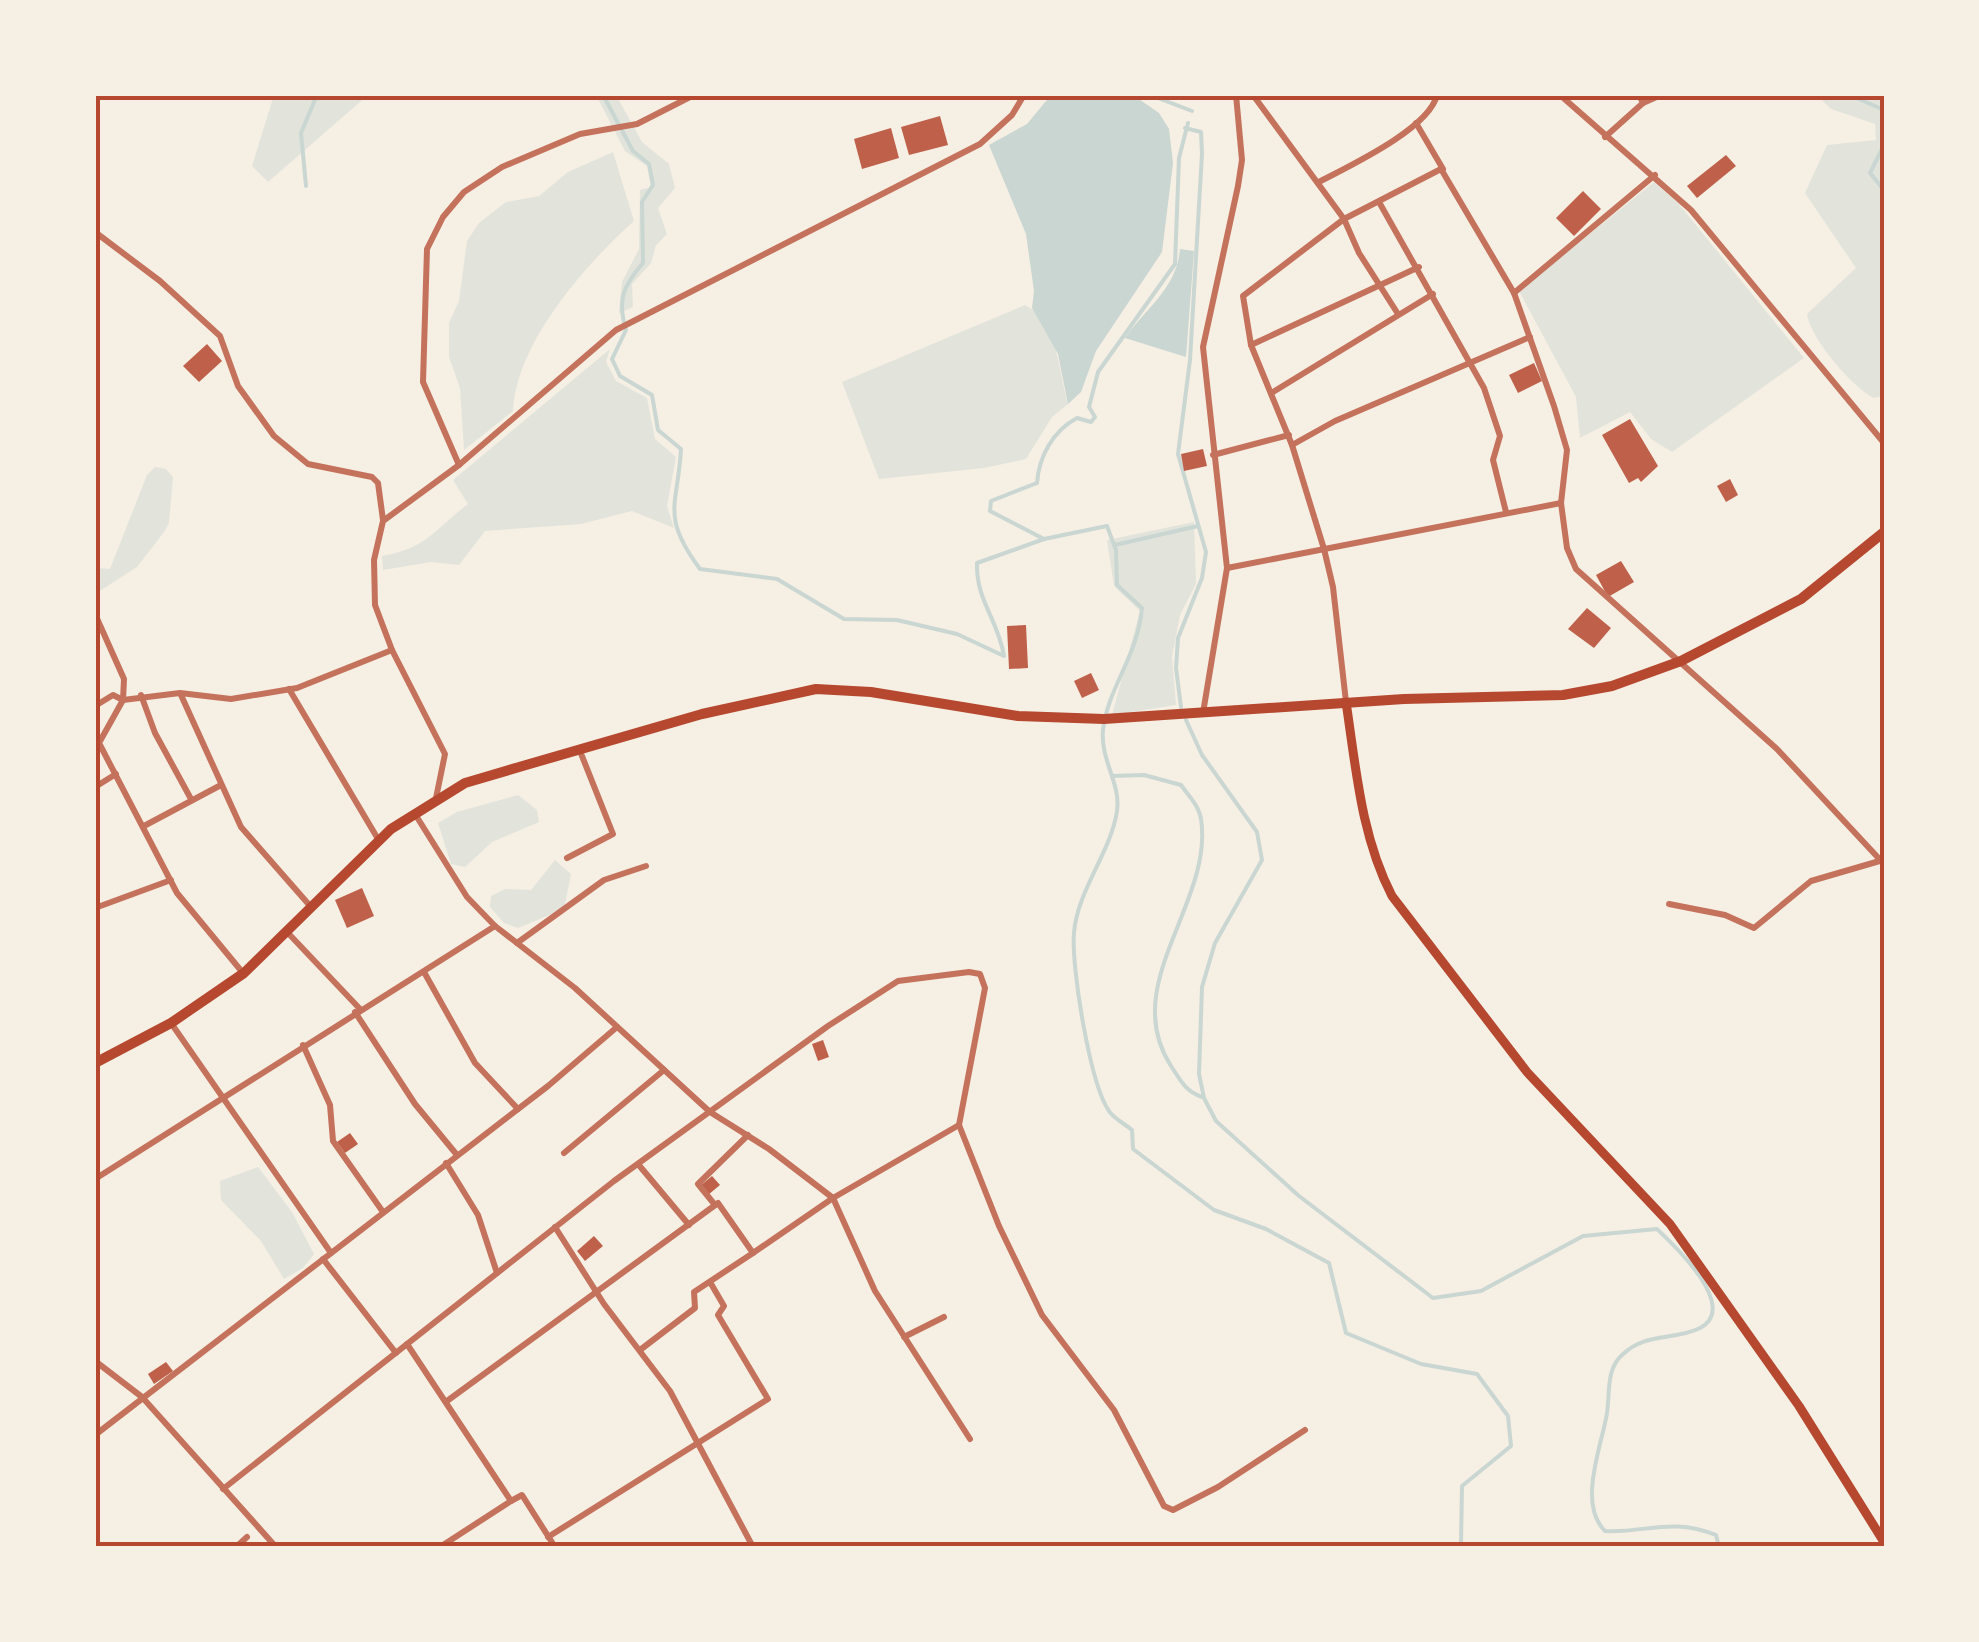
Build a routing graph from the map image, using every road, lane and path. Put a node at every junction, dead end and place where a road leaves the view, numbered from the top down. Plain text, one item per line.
1 (694, 95) edge
2 (1024, 95) edge
3 (1236, 95) edge
4 (1253, 95) edge
5 (1437, 95) edge
6 (1560, 95) edge
7 (1661, 95) edge
8 (1641, 99) edge
9 (1416, 123) junction
10 (1605, 137) junction
11 (1444, 170) junction
12 (1655, 175) junction
13 (1319, 182) junction
14 (1379, 202) junction
15 (1344, 219) junction
16 (95, 232) edge
17 (1420, 267) junction
18 (1380, 285) junction
19 (1514, 293) junction
20 (1434, 294) junction
21 (1398, 314) junction
22 (1530, 337) junction
23 (1251, 344) junction
24 (1470, 363) junction
25 (1273, 392) junction
26 (1289, 434) junction
27 (1884, 443) edge
28 (1292, 444) junction
29 (1213, 455) junction
30 (458, 465) junction
31 (1560, 503) junction
32 (1506, 512) junction
33 (383, 521) junction
34 (1884, 532) edge
35 (1324, 549) junction
36 (1227, 568) junction
37 (95, 614) edge
38 (392, 650) junction
39 (1681, 662) junction
40 (288, 689) junction
41 (180, 694) junction
42 (141, 695) junction
43 (122, 700) junction
44 (1346, 702) junction
45 (95, 706) edge
46 (1203, 713) junction
47 (580, 749) junction
48 (116, 774) junction
49 (220, 786) junction
50 (95, 787) edge
51 (436, 798) junction
52 (191, 799) junction
53 (414, 812) junction
54 (144, 826) junction
55 (378, 839) junction
56 (568, 858) dead end
57 (1883, 861) edge
58 (646, 866) dead end
59 (171, 880) junction
60 (1669, 904) dead end
61 (311, 907) junction
62 (95, 908) edge
63 (495, 926) junction
64 (288, 933) junction
65 (517, 944) junction
66 (424, 972) junction
67 (244, 974) junction
68 (358, 1011) junction
69 (171, 1024) junction
70 (617, 1027) junction
71 (303, 1045) junction
72 (95, 1063) edge
73 (664, 1070) junction
74 (222, 1098) junction
75 (518, 1109) junction
76 (710, 1112) junction
77 (959, 1125) junction
78 (748, 1135) junction
79 (564, 1153) dead end
80 (457, 1155) junction
81 (446, 1163) junction
82 (638, 1164) junction
83 (95, 1179) edge
84 (832, 1198) junction
85 (715, 1205) junction
86 (383, 1212) junction
87 (689, 1225) junction
88 (555, 1227) junction
89 (753, 1253) junction
90 (327, 1256) junction
91 (498, 1273) junction
92 (710, 1282) junction
93 (596, 1290) junction
94 (944, 1317) dead end
95 (904, 1337) junction
96 (407, 1344) junction
97 (640, 1350) junction
98 (396, 1353) junction
99 (95, 1362) edge
100 (142, 1397) junction
101 (447, 1401) junction
102 (1306, 1430) dead end
103 (95, 1434) edge
104 (970, 1439) dead end
105 (695, 1442) junction
106 (222, 1489) junction
107 (511, 1500) junction
108 (246, 1536) dead end
109 (548, 1538) junction
110 (1884, 1542) edge
111 (236, 1547) edge
112 (276, 1547) edge
113 (440, 1547) edge
114 (555, 1547) edge
115 (753, 1547) edge

1 - 30 street
2 - 30 street
3 - 29 street
4 - 13 street
5 - 9 street
6 - 10 street
7 - 8 street
8 - 10 street
9 - 11 street
9 - 13 street
10 - 12 street
11 - 14 street
11 - 19 street
12 - 19 street
12 - 27 street
13 - 15 street
14 - 15 street
14 - 17 street
15 - 18 street
15 - 23 street
16 - 33 street
17 - 18 street
17 - 20 street
18 - 21 street
18 - 23 street
19 - 22 street
20 - 21 street
20 - 24 street
21 - 25 street
22 - 24 street
22 - 31 street
23 - 25 street
24 - 28 street
24 - 32 street
25 - 26 street
26 - 28 street
26 - 29 street
28 - 35 street
29 - 36 street
30 - 33 street
31 - 32 street
31 - 39 street
32 - 35 street
33 - 38 street
34 - 39 main road
35 - 36 street
35 - 44 street
36 - 46 street
37 - 43 street
38 - 40 street
38 - 51 street
39 - 44 main road
39 - 57 street
40 - 41 street
40 - 55 street
41 - 42 street
41 - 49 street
42 - 43 street
42 - 52 street
43 - 45 street
43 - 48 street
44 - 46 main road
44 - 110 main road
46 - 47 main road
47 - 51 main road
47 - 56 street
48 - 50 street
48 - 54 street
49 - 52 street
49 - 61 street
51 - 53 main road
52 - 54 street
53 - 55 main road
53 - 63 street
54 - 59 street
55 - 61 main road
57 - 60 street
58 - 65 street
59 - 62 street
59 - 67 street
61 - 64 main road
63 - 65 street
63 - 66 street
64 - 67 main road
64 - 68 street
65 - 70 street
66 - 68 street
66 - 75 street
67 - 69 main road
68 - 71 street
68 - 80 street
69 - 72 main road
69 - 74 street
70 - 73 street
70 - 75 street
71 - 74 street
71 - 86 street
73 - 76 street
73 - 79 street
74 - 83 street
74 - 90 street
75 - 80 street
76 - 77 street
76 - 78 street
76 - 82 street
77 - 84 street
77 - 102 street
78 - 84 street
78 - 85 street
80 - 81 street
81 - 86 street
81 - 91 street
82 - 87 street
82 - 88 street
84 - 89 street
84 - 95 street
85 - 87 street
85 - 89 street
86 - 90 street
87 - 93 street
88 - 91 street
88 - 93 street
89 - 92 street
90 - 98 street
90 - 100 street
91 - 96 street
92 - 97 street
92 - 105 street
93 - 97 street
93 - 101 street
94 - 95 street
95 - 104 street
96 - 98 street
96 - 101 street
97 - 105 street
98 - 106 street
99 - 100 street
100 - 103 street
100 - 106 street
101 - 107 street
105 - 109 street
105 - 115 street
106 - 112 street
107 - 109 street
107 - 113 street
108 - 111 street
109 - 114 street

